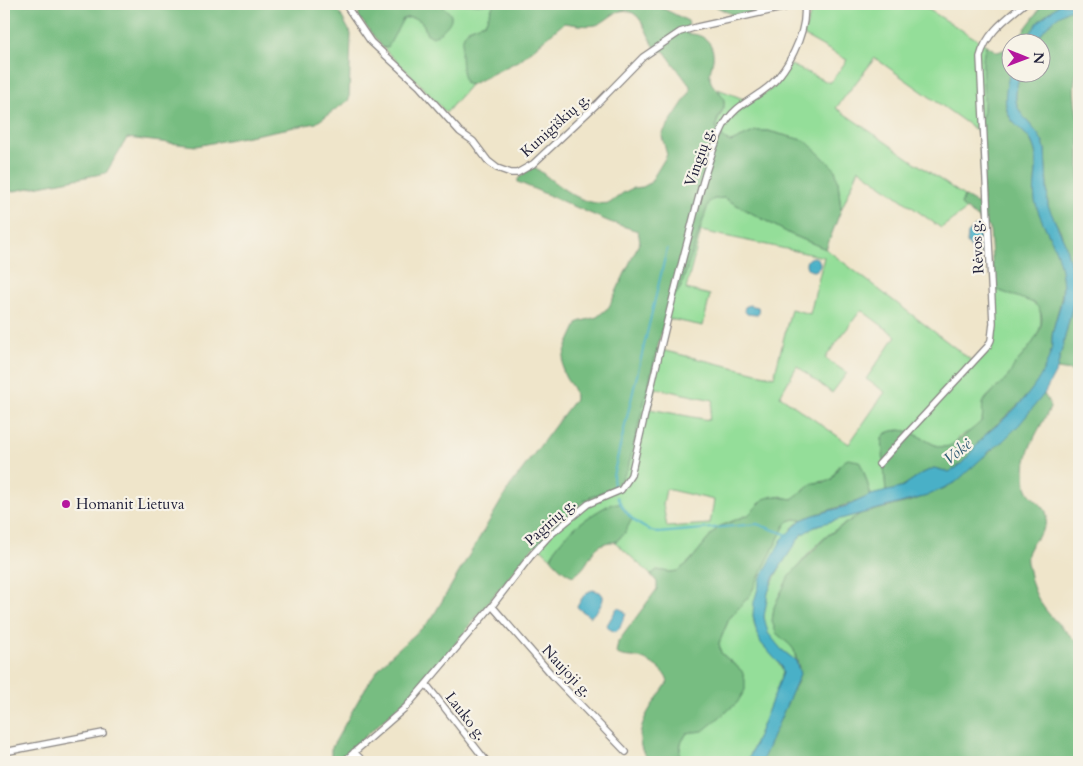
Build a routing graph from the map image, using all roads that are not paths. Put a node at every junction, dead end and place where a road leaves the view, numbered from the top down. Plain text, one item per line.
1 (345, 4) edge
2 (762, 4) edge
3 (800, 4) edge
4 (804, 4) edge
5 (1024, 4) edge
6 (760, 13) junction
7 (698, 201) joint
8 (879, 464) dead end
9 (492, 606) junction
10 (426, 684) junction
11 (103, 733) dead end
12 (4, 752) edge
13 (354, 752) junction
14 (626, 752) dead end
15 (343, 762) edge
16 (364, 762) edge
17 (487, 762) edge

1 - 6 street, Kunigiškių g.
2 - 6 street
3 - 6 street, Kunigiškių g.
4 - 7 street, Vingių g.
5 - 8 street, Rėvos g.
7 - 9 street, Pagirių g.
9 - 10 street, Pagirių g.
9 - 14 street, Naujoji g.
10 - 13 street, Pagirių g.
10 - 17 street, Lauko g.
11 - 12 street
13 - 15 street, Pagirių g.
13 - 16 street

